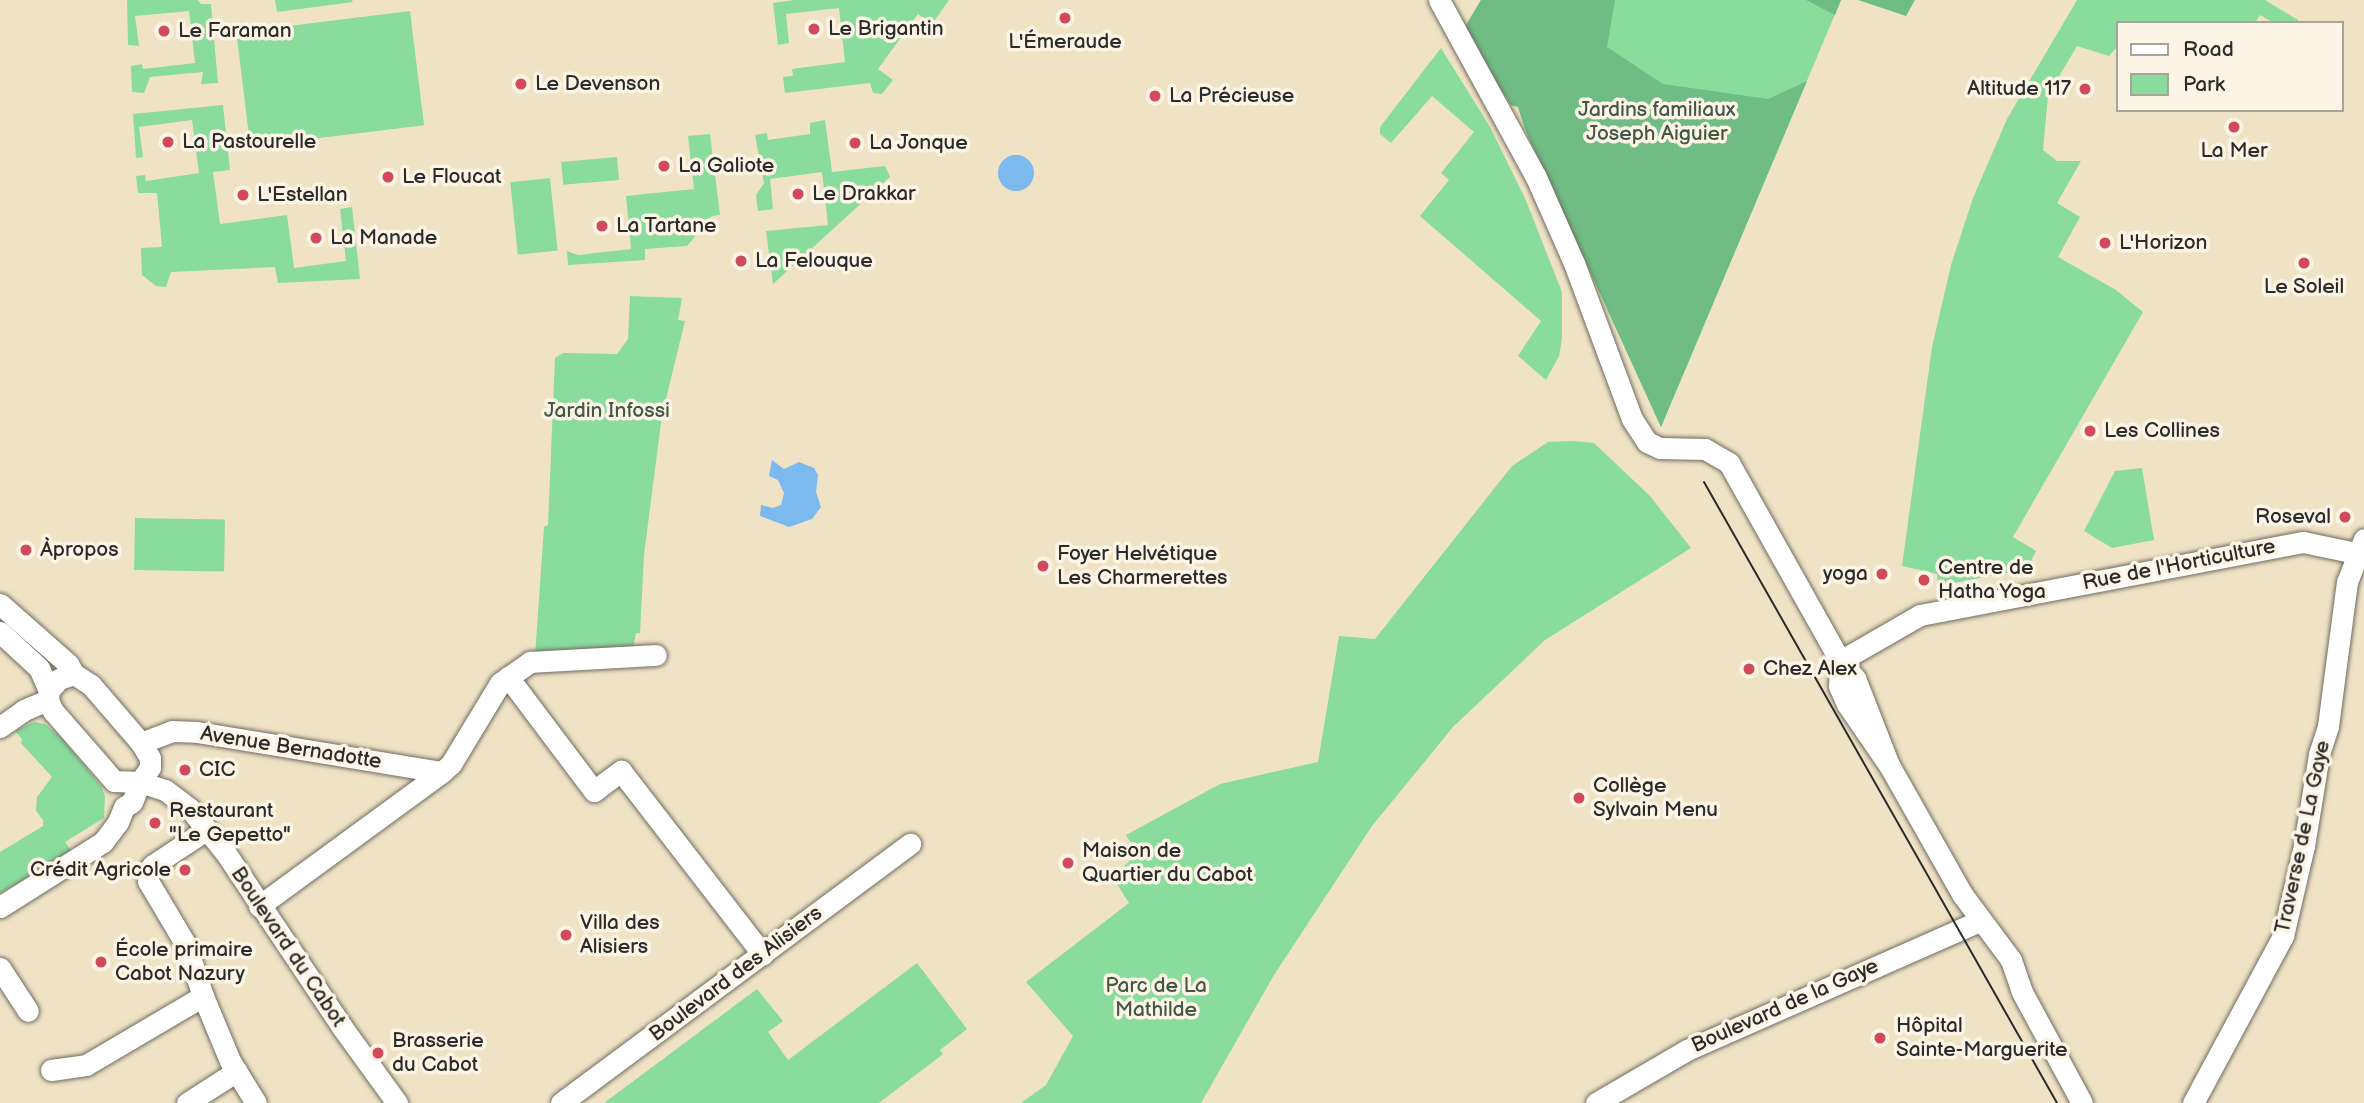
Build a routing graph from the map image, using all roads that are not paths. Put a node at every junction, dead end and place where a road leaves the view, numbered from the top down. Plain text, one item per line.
1 (1438, 0) edge
2 (2360, 546) edge
3 (0, 604) edge
4 (0, 632) edge
5 (656, 655) dead end
6 (1840, 661) junction
7 (74, 674) junction
8 (508, 677) junction
9 (49, 695) junction
10 (0, 727) edge
11 (141, 743) junction
12 (442, 772) junction
13 (145, 775) junction
14 (114, 781) junction
15 (124, 807) junction
16 (206, 830) junction
17 (910, 844) dead end
18 (0, 906) edge
19 (259, 906) junction
20 (1980, 921) junction
21 (763, 955) junction
22 (0, 968) edge
23 (203, 996) junction
24 (28, 1012) dead end
25 (51, 1070) dead end
26 (237, 1071) junction
27 (187, 1103) edge
28 (256, 1103) edge
29 (397, 1103) edge
30 (561, 1103) edge
31 (1596, 1103) edge
32 (2082, 1103) edge
33 (2193, 1103) edge

1 - 6 street
2 - 6 street, Rue de l'Horticulture
2 - 33 street, Traverse de La Gaye
3 - 7 street
4 - 9 street
5 - 8 street
6 - 20 street
7 - 9 street
7 - 11 street
8 - 12 street
8 - 21 street
9 - 10 street
9 - 14 street
11 - 12 street, Avenue Bernadotte
11 - 13 street
12 - 19 street
13 - 14 street, Boulevard du Cabot
13 - 15 street
13 - 16 street, Boulevard du Cabot
14 - 15 street
15 - 18 street
16 - 19 street, Boulevard du Cabot
16 - 23 street
17 - 21 street, Boulevard des Alisiers
19 - 29 street, Boulevard du Cabot
20 - 31 street, Boulevard de la Gaye
20 - 32 street
21 - 30 street, Boulevard des Alisiers
22 - 24 street
23 - 25 street
23 - 26 street
26 - 27 street
26 - 28 street

